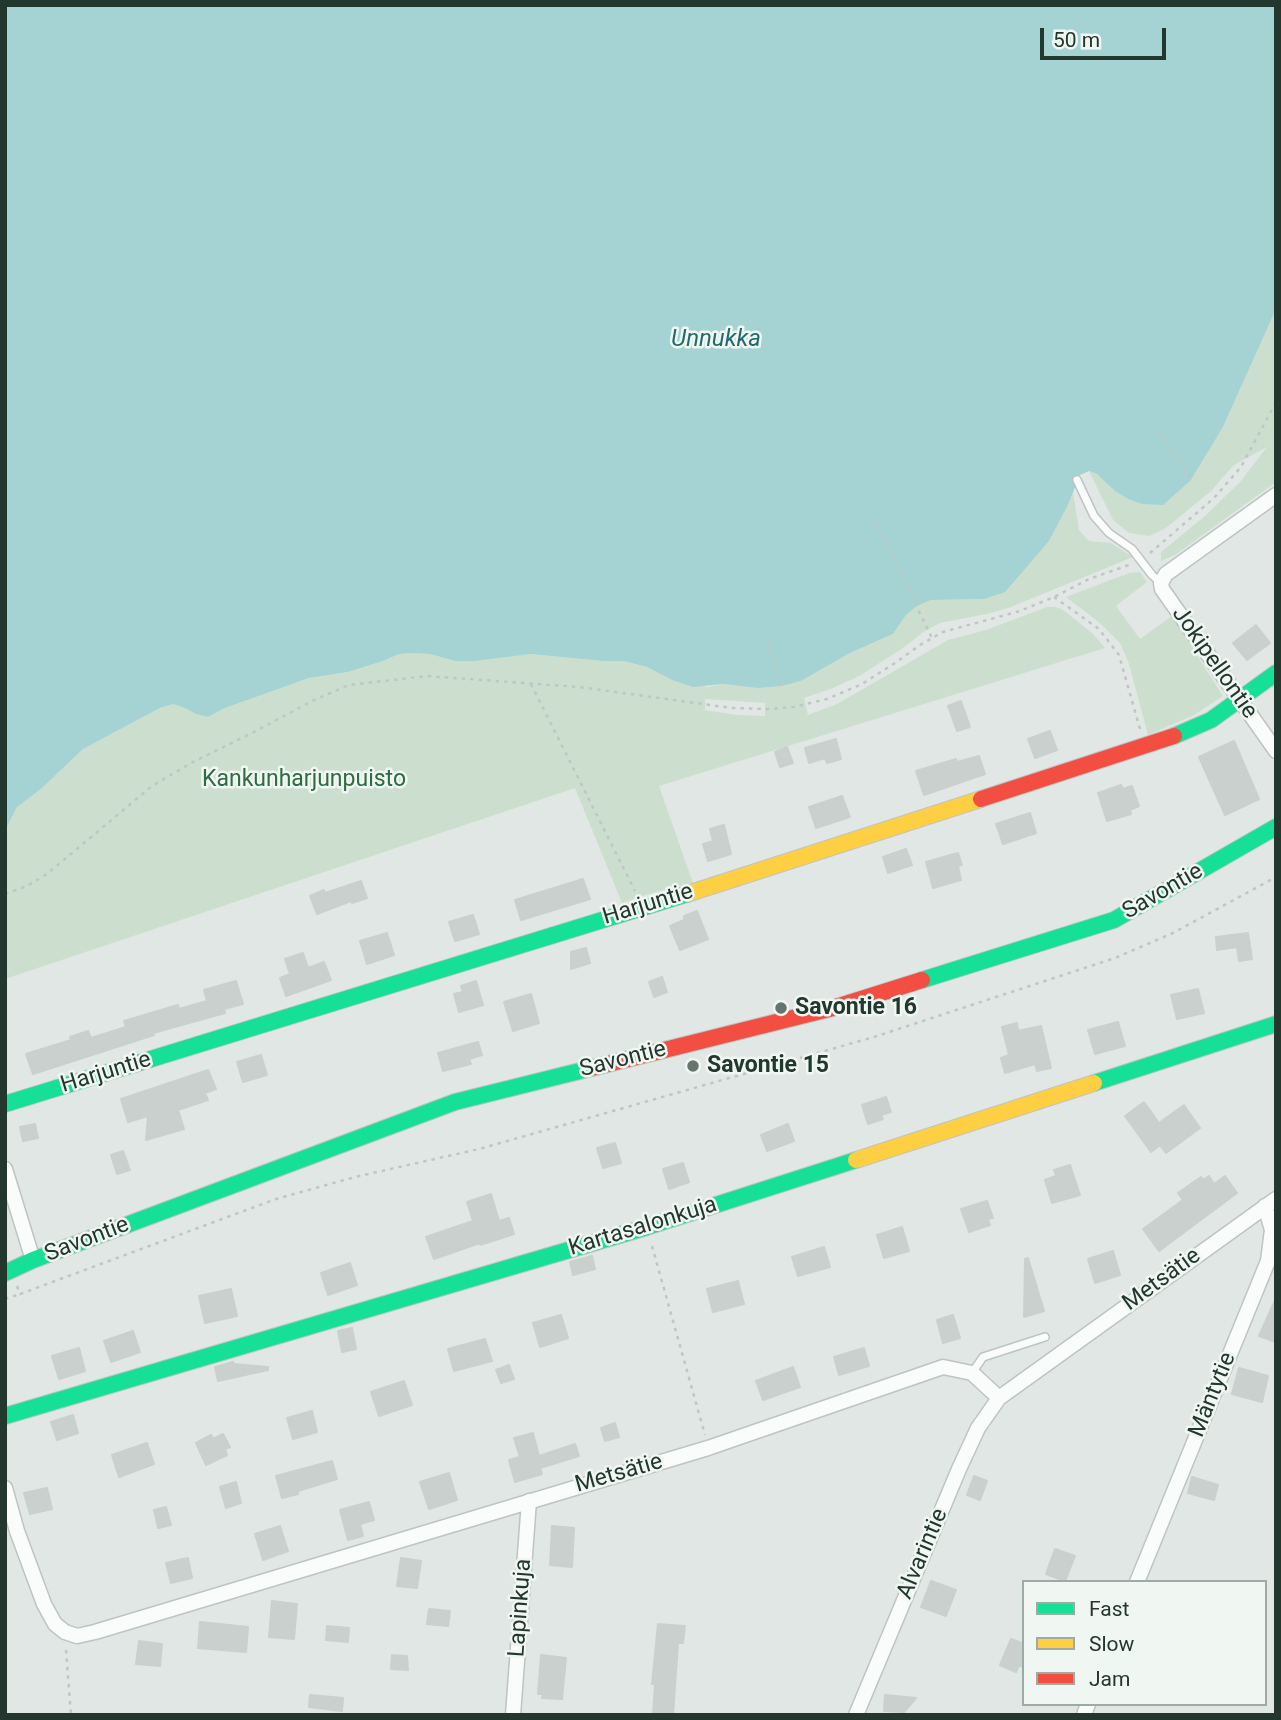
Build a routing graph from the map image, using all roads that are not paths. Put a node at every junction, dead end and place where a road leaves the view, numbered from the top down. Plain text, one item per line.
1 (1077, 480) dead end
2 (1276, 495) edge
3 (1163, 578) junction
4 (1276, 673) edge
5 (1239, 700) junction
6 (1276, 751) edge
7 (1276, 827) edge
8 (1276, 1024) edge
9 (5, 1104) edge
10 (5, 1169) edge
11 (1270, 1202) edge
12 (33, 1260) junction
13 (8, 1271) edge
14 (1045, 1337) dead end
15 (972, 1373) junction
16 (999, 1398) junction
17 (5, 1416) edge
18 (5, 1489) edge
19 (529, 1501) junction
20 (1139, 1580) edge
21 (513, 1715) edge
22 (856, 1715) edge

1 - 3 lane
2 - 3 street
3 - 5 street, Jokipellontie
4 - 5 street, Harjuntie
5 - 6 street, Jokipellontie
5 - 9 street, Harjuntie
7 - 12 street, Savontie
8 - 17 street, Kartasalonkuja
10 - 12 street
11 - 16 street, Metsätie
11 - 20 street, Mäntytie
12 - 13 street, Savontie
14 - 15 lane
15 - 16 street
15 - 19 street, Metsätie
16 - 22 street, Alvarintie
18 - 19 street, Metsätie
19 - 21 street, Lapinkuja

